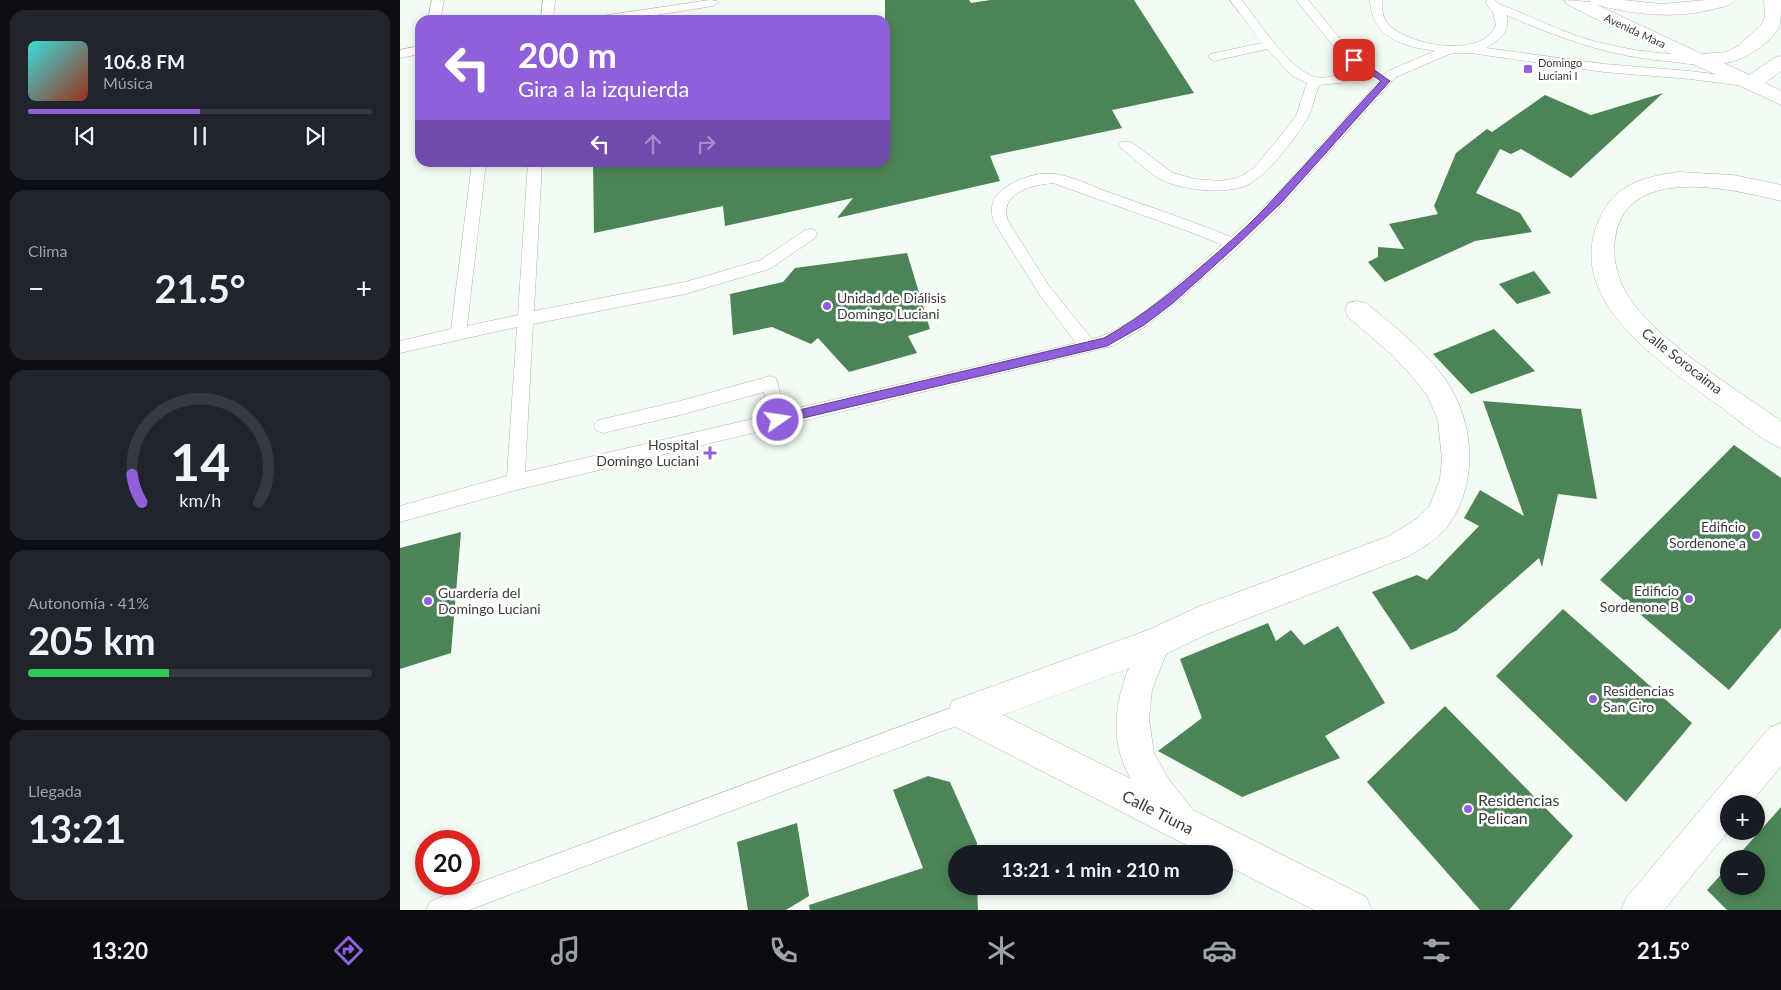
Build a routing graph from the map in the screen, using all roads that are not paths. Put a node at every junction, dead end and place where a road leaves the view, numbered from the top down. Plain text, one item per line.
1 (438, 0) edge
2 (548, 0) edge
3 (1236, 0) edge
4 (1302, 0) edge
5 (1376, 0) edge
6 (1573, 0) edge
7 (1598, 0) edge
8 (1726, 0) edge
9 (1773, 0) edge
10 (713, 2) dead end
11 (1493, 3) edge
12 (435, 15) edge
13 (547, 15) edge
14 (633, 15) edge
15 (1270, 45) junction
16 (1470, 49) junction
17 (1448, 50) junction
18 (415, 51) edge
19 (400, 54) edge
20 (1214, 57) dead end
21 (1698, 60) junction
22 (1781, 62) edge
23 (1364, 68) junction
24 (1314, 80) junction
25 (1386, 81) junction
26 (1751, 83) junction
27 (1781, 99) edge
28 (1126, 145) dead end
29 (478, 167) edge
30 (535, 167) edge
31 (1781, 193) edge
32 (810, 234) dead end
33 (1233, 244) junction
34 (1357, 310) dead end
35 (526, 319) junction
36 (458, 335) junction
37 (1088, 346) junction
38 (400, 347) edge
39 (778, 420) junction
40 (603, 426) dead end
41 (1781, 436) edge
42 (516, 482) junction
43 (400, 514) edge
44 (1155, 643) junction
45 (964, 713) junction
46 (1781, 740) edge
47 (1183, 825) junction
48 (438, 910) edge
49 (1353, 910) edge
50 (1640, 910) edge

1 - 12 lane
2 - 13 lane
3 - 15 lane
4 - 23 lane
5 - 17 lane
6 - 21 street, Avenida Mara
7 - 8 street
9 - 21 street
10 - 14 lane
11 - 16 lane
11 - 21 lane
15 - 20 lane
15 - 24 lane
16 - 17 lane
16 - 26 lane
17 - 25 lane
18 - 19 lane
21 - 26 street, Avenida Mara
22 - 26 street
23 - 24 lane
23 - 25 lane
24 - 28 lane
25 - 33 lane
26 - 27 street, Avenida Mara
29 - 36 lane
30 - 35 lane
31 - 41 street, Calle Sorocaima
32 - 35 lane
33 - 37 lane
33 - 37 lane
34 - 44 street
35 - 36 lane
35 - 42 lane
36 - 38 lane
37 - 39 lane
39 - 40 lane
39 - 42 lane
42 - 43 lane
44 - 45 street
44 - 47 street
45 - 47 street, Calle Tiuna
45 - 48 lane
46 - 50 street
47 - 49 street, Calle Tiuna

